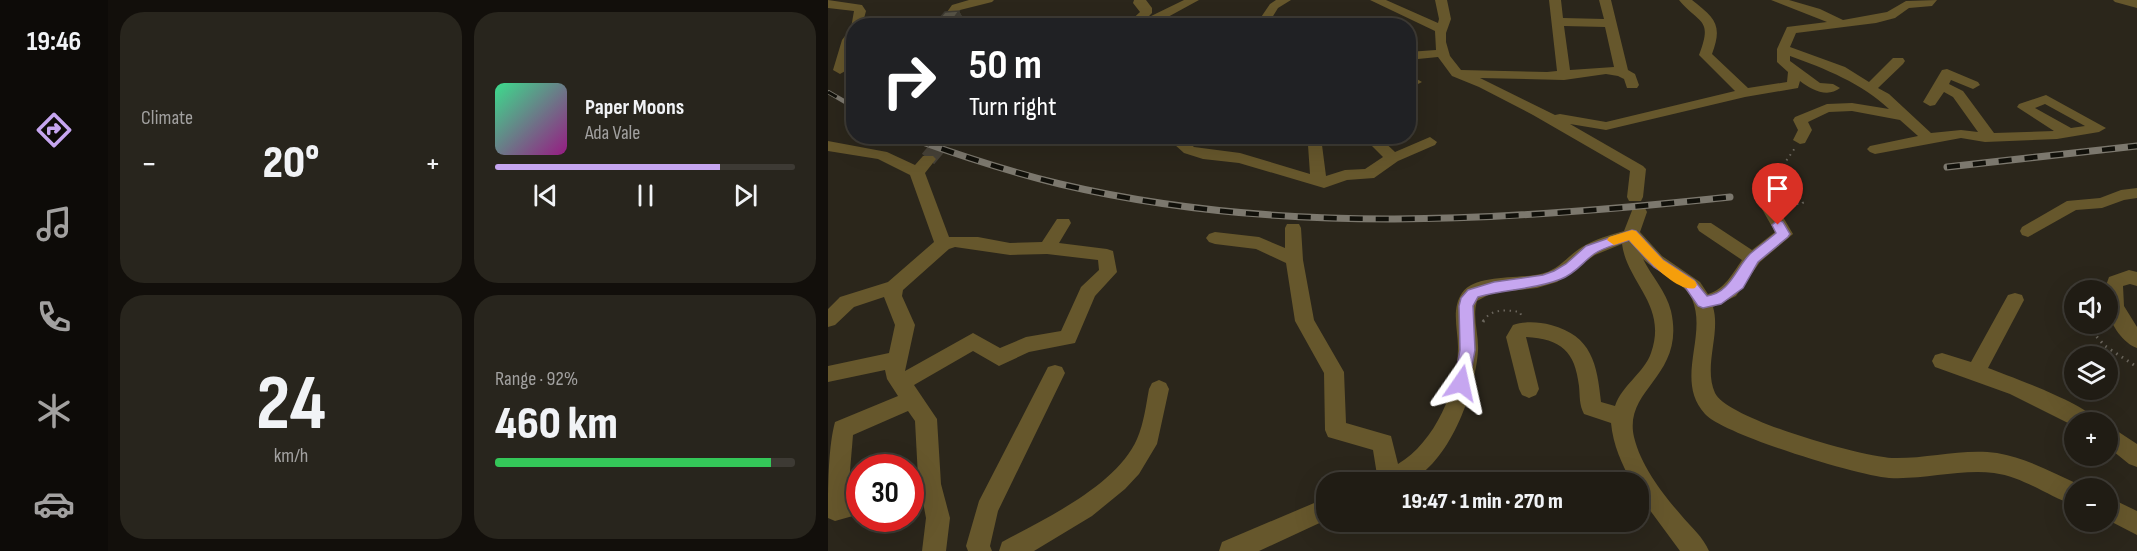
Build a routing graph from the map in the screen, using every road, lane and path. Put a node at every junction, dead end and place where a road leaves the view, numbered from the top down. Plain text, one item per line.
1 (988, 0) edge
2 (1140, 0) edge
3 (1193, 0) edge
4 (1285, 0) edge
5 (1376, 0) edge
6 (1441, 0) edge
7 (1556, 0) edge
8 (1605, 0) edge
9 (1685, 0) edge
10 (1777, 0) edge
11 (1931, 0) edge
12 (2119, 0) edge
13 (828, 4) edge
14 (2137, 4) edge
15 (858, 18) edge
16 (947, 18) edge
17 (1140, 18) edge
18 (1156, 18) edge
19 (1266, 18) edge
20 (1558, 22) junction
21 (1611, 23) junction
22 (1840, 23) junction
23 (1441, 29) junction
24 (1783, 49) junction
25 (1443, 53) junction
26 (846, 55) edge
27 (1416, 55) edge
28 (1898, 61) dead end
29 (840, 70) dead end
30 (1623, 72) junction
31 (1795, 72) junction
32 (1457, 73) junction
33 (1564, 76) junction
34 (1632, 85) dead end
35 (1973, 85) dead end
36 (1941, 86) junction
37 (1833, 88) dead end
38 (1869, 89) junction
39 (1745, 93) junction
40 (1930, 102) dead end
41 (1538, 112) junction
42 (1905, 116) junction
43 (2068, 133) dead end
44 (1989, 137) junction
45 (1929, 138) junction
46 (1800, 140) joint
47 (1430, 142) dead end
48 (1182, 144) edge
49 (1378, 144) edge
50 (1315, 145) dead end
51 (828, 146) edge
52 (1875, 150) dead end
53 (1393, 158) junction
54 (1318, 181) junction
55 (2129, 194) edge
56 (1770, 209) joint
57 (1063, 224) dead end
58 (1705, 227) dead end
59 (1293, 228) dead end
60 (2028, 231) dead end
61 (1632, 234) junction
62 (1215, 238) dead end
63 (943, 244) junction
64 (1047, 248) junction
65 (1753, 259) junction
66 (1294, 260) junction
67 (2137, 279) edge
68 (894, 287) junction
69 (2015, 300) dead end
70 (1703, 302) junction
71 (828, 320) edge
72 (1529, 329) junction
73 (2094, 334) edge
74 (1467, 337) junction
75 (2137, 340) edge
76 (898, 358) junction
77 (1942, 362) dead end
78 (2137, 367) edge
79 (1976, 371) junction
80 (828, 374) edge
81 (1055, 374) dead end
82 (1159, 389) dead end
83 (1529, 389) dead end
84 (907, 391) junction
85 (2068, 412) edge
86 (1620, 417) junction
87 (2118, 443) edge
88 (923, 454) edge
89 (2137, 457) edge
90 (1385, 472) edge
91 (1403, 472) edge
92 (2064, 490) edge
93 (924, 494) edge
94 (846, 507) edge
95 (1316, 513) edge
96 (2118, 514) edge
97 (2137, 524) edge
98 (934, 551) edge
99 (980, 551) edge
100 (1011, 551) edge
101 (1231, 551) edge
102 (1697, 551) edge

1 - 16 street
2 - 17 street
3 - 18 street
4 - 19 street
5 - 23 street
6 - 23 street
7 - 20 street
8 - 21 street
9 - 39 street
10 - 22 street
11 - 22 street
12 - 14 street
13 - 15 street
20 - 21 street
20 - 33 street
21 - 30 street
22 - 24 street
23 - 25 street
24 - 31 street
24 - 38 street
25 - 27 street
25 - 32 street
26 - 29 street
28 - 38 street
30 - 33 street
30 - 34 street
31 - 37 street
31 - 39 street
32 - 33 street
32 - 41 street
35 - 36 street
36 - 40 street
36 - 44 street
38 - 42 street
39 - 41 street
41 - 61 street
42 - 45 street
42 - 46 street
43 - 44 street
44 - 45 street
45 - 52 street
46 - 56 path
47 - 53 street
48 - 54 street
49 - 53 street
50 - 54 street
51 - 63 street
53 - 54 street
55 - 60 street
56 - 65 street
57 - 64 street
58 - 65 street
59 - 66 street
61 - 70 street
61 - 74 street
61 - 86 street
62 - 66 street
63 - 64 street
63 - 68 street
64 - 84 street
65 - 70 street
66 - 90 street
67 - 75 street
68 - 71 street
68 - 76 street
69 - 79 street
70 - 92 street
72 - 74 path
72 - 83 street
72 - 86 street
73 - 78 path
74 - 91 street
76 - 80 street
76 - 84 street
77 - 79 street
79 - 85 street
81 - 99 street
82 - 100 street
84 - 88 street
84 - 94 street
86 - 102 street
87 - 89 street
93 - 98 street
95 - 101 street
96 - 97 street

